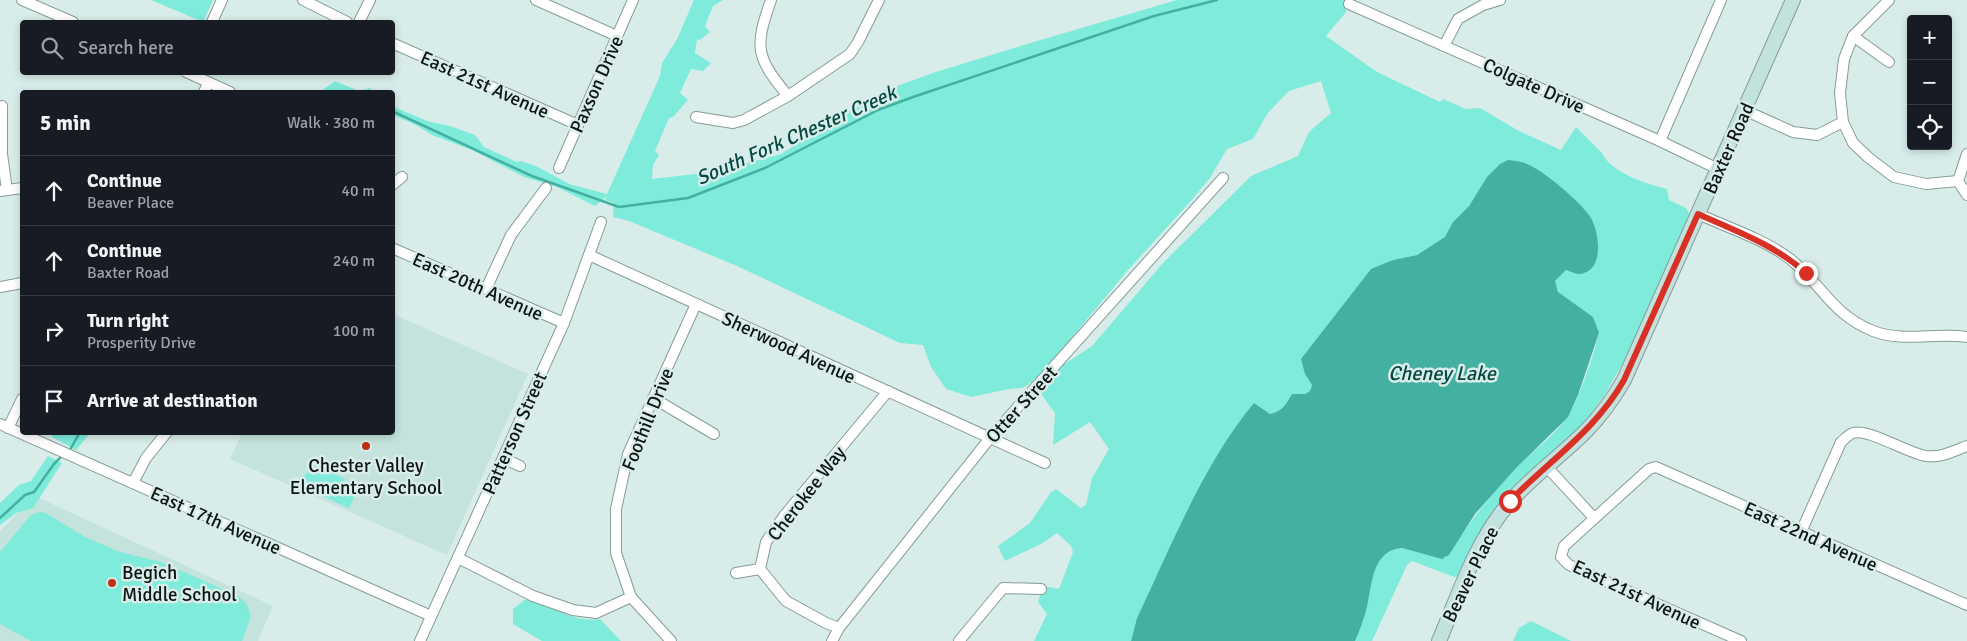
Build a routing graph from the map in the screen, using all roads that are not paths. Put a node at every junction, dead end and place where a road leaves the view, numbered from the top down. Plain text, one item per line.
1 (22, 0) edge
2 (222, 0) edge
3 (302, 0) edge
4 (370, 0) edge
5 (536, 0) edge
6 (632, 0) edge
7 (771, 0) edge
8 (879, 0) edge
9 (1500, 0) edge
10 (1721, 0) edge
11 (1793, 0) edge
12 (1890, 0) edge
13 (1349, 4) dead end
14 (67, 20) edge
15 (213, 20) edge
16 (343, 20) edge
17 (360, 20) edge
18 (617, 36) junction
19 (1852, 36) junction
20 (395, 44) edge
21 (1444, 46) junction
22 (1889, 62) dead end
23 (190, 75) edge
24 (206, 88) edge
25 (788, 96) junction
26 (2, 106) dead end
27 (1744, 110) junction
28 (696, 117) dead end
29 (1843, 122) junction
30 (578, 125) junction
31 (1660, 141) junction
32 (1967, 154) edge
33 (559, 168) dead end
34 (1718, 169) junction
35 (402, 177) dead end
36 (1223, 178) dead end
37 (1958, 181) junction
38 (395, 183) edge
39 (20, 188) edge
40 (546, 188) dead end
41 (4, 190) edge
42 (1967, 195) edge
43 (1698, 214) junction
44 (601, 222) dead end
45 (395, 249) edge
46 (589, 256) junction
47 (20, 284) edge
48 (0, 287) edge
49 (486, 289) junction
50 (696, 304) junction
51 (564, 323) junction
52 (1967, 337) edge
53 (888, 392) junction
54 (653, 398) junction
55 (20, 402) edge
56 (4, 426) edge
57 (20, 433) edge
58 (714, 434) dead end
59 (24, 435) edge
60 (165, 435) edge
61 (990, 438) junction
62 (1967, 446) edge
63 (503, 458) junction
64 (1045, 463) dead end
65 (520, 466) dead end
66 (1547, 467) junction
67 (133, 483) junction
68 (1594, 518) junction
69 (1801, 532) junction
70 (458, 558) junction
71 (760, 569) junction
72 (736, 573) dead end
73 (1041, 589) dead end
74 (631, 597) junction
75 (1967, 604) edge
76 (431, 616) junction
77 (839, 628) junction
78 (420, 641) edge
79 (671, 641) edge
80 (832, 641) edge
81 (959, 641) edge
82 (1438, 641) edge
83 (1741, 641) edge

1 - 14 street
2 - 15 street
3 - 16 street
4 - 17 street
5 - 18 street
6 - 18 street, Paxson Drive
7 - 25 street
8 - 25 street
9 - 21 street
10 - 31 street
11 - 27 street, Baxter Road
12 - 19 street
13 - 21 street, Colgate Drive
18 - 30 street, Paxson Drive
19 - 22 street
19 - 29 street
20 - 30 street, East 21st Avenue
21 - 31 street, Colgate Drive
23 - 24 street
25 - 28 street
26 - 41 street
27 - 29 street
27 - 34 street, Baxter Road
29 - 37 street
30 - 33 street, Paxson Drive
31 - 34 street, Colgate Drive
32 - 37 street
34 - 43 street, Baxter Road
35 - 38 street
36 - 61 street, Otter Street
37 - 42 street
39 - 41 street
40 - 49 street
43 - 52 street
43 - 66 street, Baxter Road
44 - 46 street, Patterson Street
45 - 49 street, East 20th Avenue
46 - 50 street, Sherwood Avenue
46 - 51 street, Patterson Street
47 - 48 street
49 - 51 street, East 20th Avenue
50 - 53 street, Sherwood Avenue
50 - 54 street, Foothill Drive
51 - 63 street, Patterson Street
53 - 61 street, Sherwood Avenue
53 - 71 street, Cherokee Way
54 - 58 street
54 - 74 street, Foothill Drive
55 - 56 street
56 - 57 street, East 17th Avenue
59 - 67 street, East 17th Avenue
60 - 67 street
61 - 64 street, Sherwood Avenue
61 - 77 street, Otter Street
62 - 69 street
63 - 65 street
63 - 70 street, Patterson Street
66 - 68 street
66 - 82 street, Beaver Place
67 - 76 street, East 17th Avenue
68 - 69 street, East 22nd Avenue
68 - 83 street, East 21st Avenue
69 - 75 street, East 22nd Avenue
70 - 74 street
70 - 76 street, Patterson Street
71 - 72 street
71 - 77 street
73 - 81 street
74 - 79 street, Foothill Drive
76 - 78 street, Patterson Street
77 - 80 street, Otter Street

